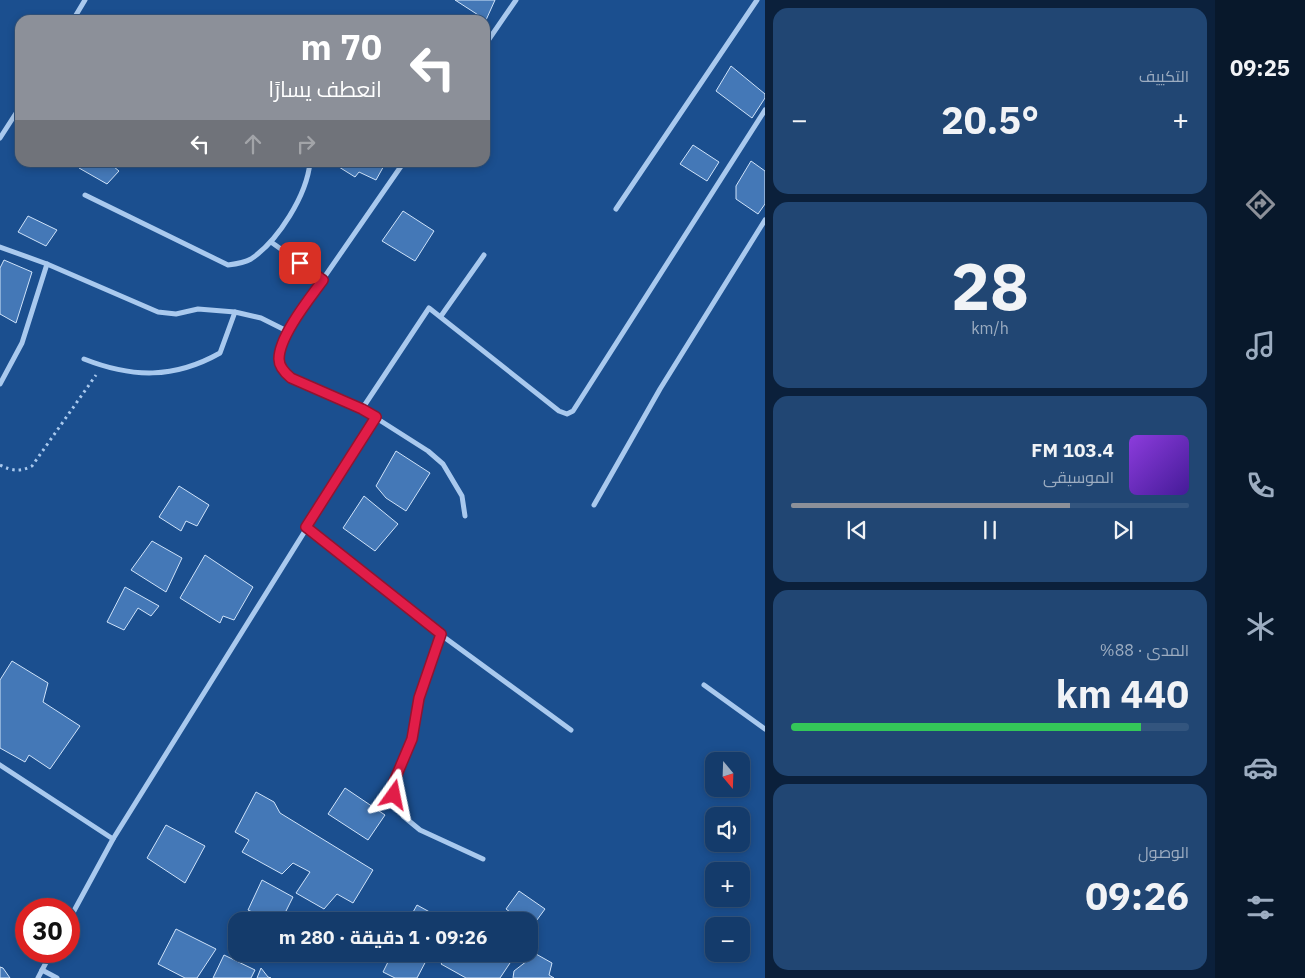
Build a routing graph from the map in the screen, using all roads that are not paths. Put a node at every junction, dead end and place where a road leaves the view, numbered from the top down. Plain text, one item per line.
1 (85, 0) edge
2 (516, 0) edge
3 (757, 0) edge
4 (76, 15) edge
5 (490, 38) edge
6 (765, 110) edge
7 (15, 115) edge
8 (0, 138) edge
9 (309, 167) edge
10 (401, 167) edge
11 (85, 195) dead end
12 (616, 209) dead end
13 (765, 220) edge
14 (270, 242) junction
15 (0, 247) edge
16 (484, 255) dead end
17 (47, 264) junction
18 (323, 280) junction
19 (235, 312) junction
20 (441, 316) junction
21 (287, 331) junction
22 (84, 358) dead end
23 (0, 384) edge
24 (362, 409) junction
25 (376, 417) junction
26 (594, 505) dead end
27 (465, 516) dead end
28 (306, 527) junction
29 (441, 634) junction
30 (704, 685) dead end
31 (765, 729) edge
32 (571, 730) dead end
33 (0, 765) edge
34 (113, 840) junction
35 (483, 859) dead end
36 (80, 900) edge
37 (46, 963) edge
38 (42, 970) junction
39 (38, 978) edge
40 (57, 978) edge

1 - 4 street
2 - 5 street
3 - 12 street
6 - 20 street
7 - 8 street
9 - 14 street
10 - 18 street
11 - 14 street
13 - 26 street
14 - 18 street
15 - 17 street
16 - 20 street
17 - 19 street
17 - 23 street
18 - 21 street
19 - 21 street
19 - 22 street
20 - 24 street
21 - 24 street
24 - 25 street
25 - 27 street
25 - 28 street
28 - 29 street
28 - 34 street
29 - 32 street
29 - 35 street
30 - 31 street
33 - 34 street
34 - 36 street
37 - 38 street
38 - 39 street
38 - 40 street

